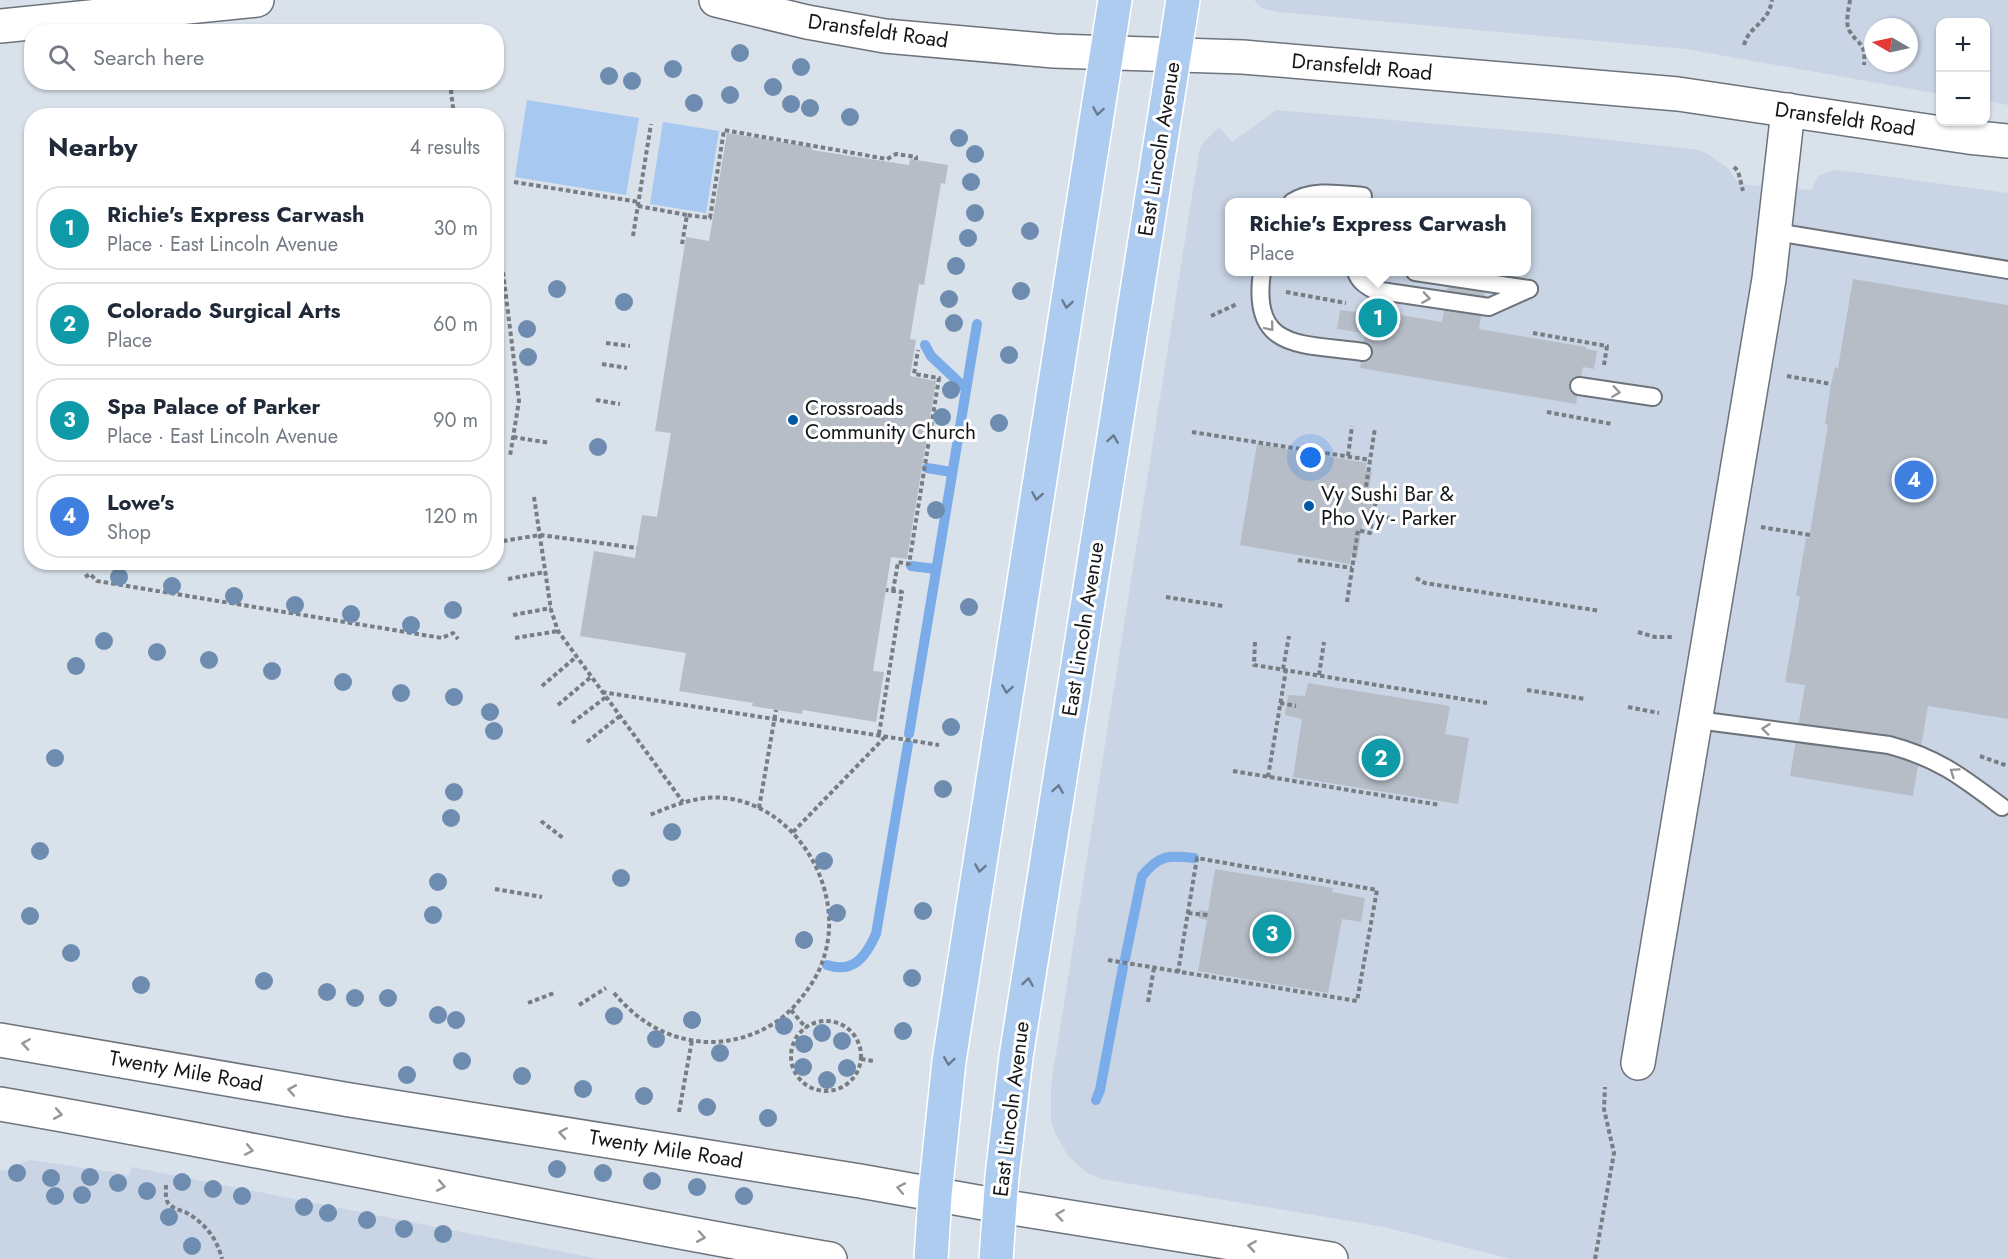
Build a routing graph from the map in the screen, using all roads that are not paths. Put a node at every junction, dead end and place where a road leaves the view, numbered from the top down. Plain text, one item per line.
1 (257, 0) edge
2 (716, 0) edge
3 (1115, 0) edge
4 (1183, 0) edge
5 (0, 26) edge
6 (1106, 53) junction
7 (1174, 54) junction
8 (1788, 110) junction
9 (2008, 141) edge
10 (1300, 198) edge
11 (1354, 198) edge
12 (1776, 232) junction
13 (2008, 270) edge
14 (1262, 276) edge
15 (1357, 276) edge
16 (1442, 276) edge
17 (1363, 352) dead end
18 (1579, 386) dead end
19 (1653, 397) dead end
20 (1697, 720) junction
21 (2002, 807) dead end
22 (0, 1040) edge
23 (1638, 1063) dead end
24 (0, 1104) edge
25 (935, 1195) junction
26 (1000, 1206) junction
27 (830, 1259) edge
28 (931, 1259) edge
29 (996, 1259) edge
30 (1331, 1259) edge

1 - 5 street
2 - 6 street, Dransfeldt Road
3 - 6 main road
4 - 7 main road, East Lincoln Avenue
6 - 7 street, Dransfeldt Road
6 -> 25 main road
7 - 8 street, Dransfeldt Road
26 -> 7 main road, East Lincoln Avenue
8 - 9 street, Dransfeldt Road
8 - 12 street
10 - 11 lane
12 - 13 lane
12 - 20 street
14 -> 17 lane
15 -> 16 lane
18 -> 19 lane
21 -> 20 lane
20 - 23 street
25 -> 22 street, Twenty Mile Road
24 -> 27 street
25 - 26 street, Twenty Mile Road
25 - 28 main road
26 - 29 main road, East Lincoln Avenue
30 -> 26 street, Twenty Mile Road

